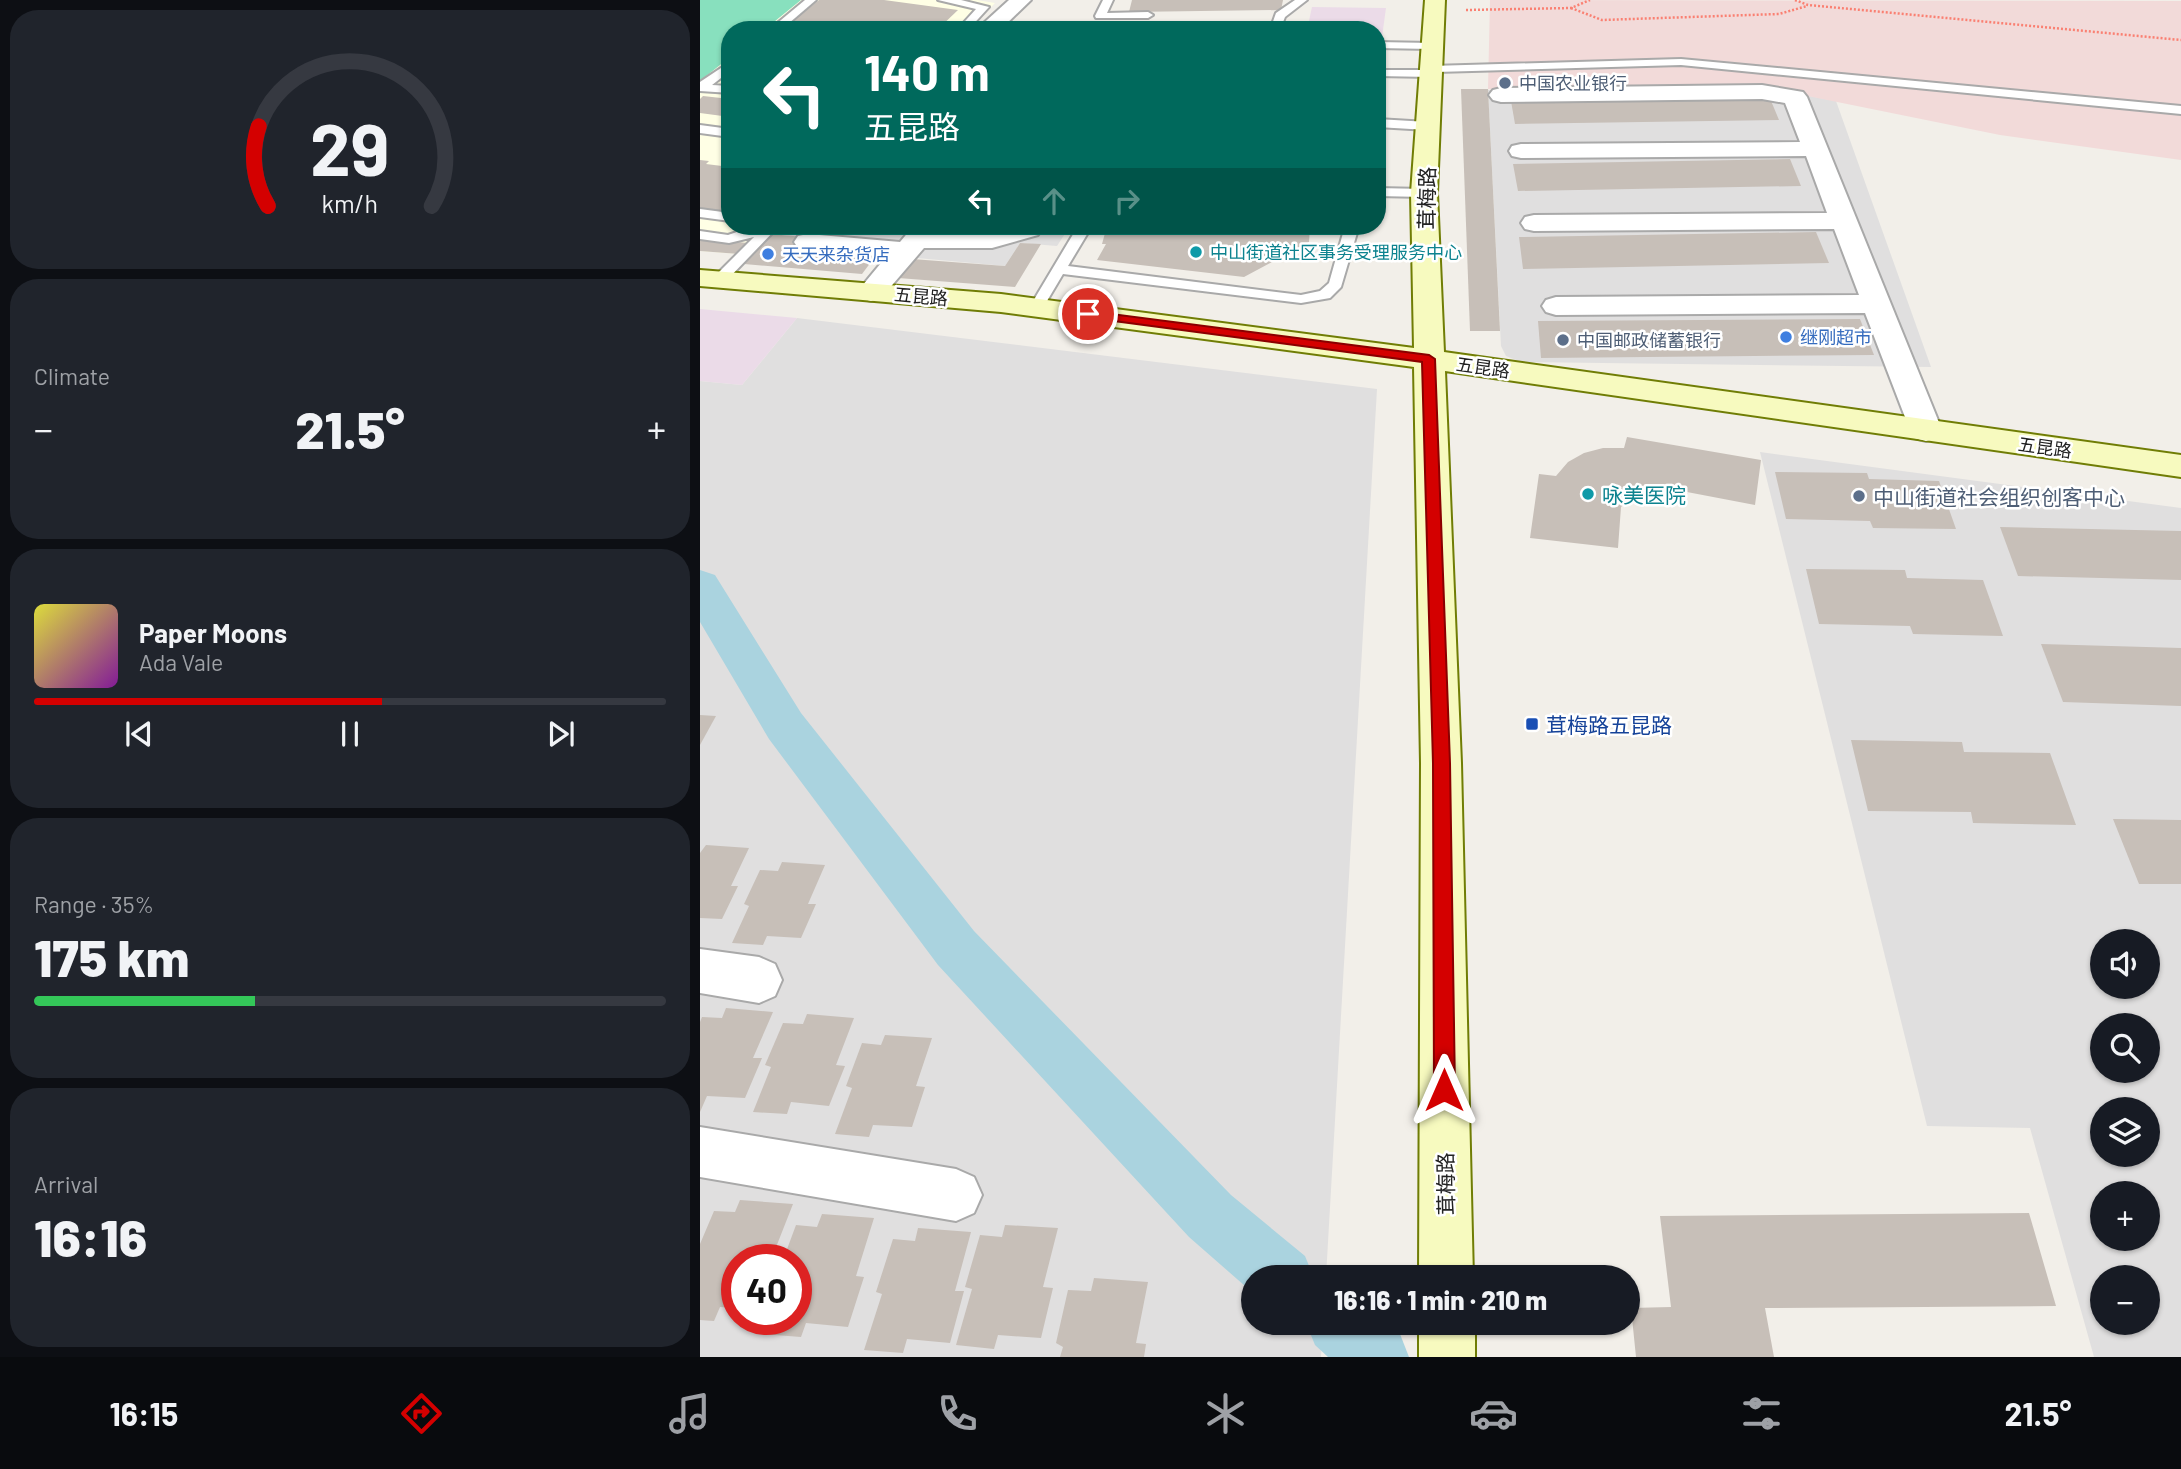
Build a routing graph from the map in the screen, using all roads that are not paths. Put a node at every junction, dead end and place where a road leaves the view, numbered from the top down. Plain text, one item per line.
1 (811, 0) edge
2 (943, 0) edge
3 (1021, 0) edge
4 (1108, 0) edge
5 (1302, 0) edge
6 (1434, 5) edge
7 (1148, 15) dead end
8 (785, 21) edge
9 (971, 21) edge
10 (997, 21) edge
11 (1278, 21) edge
12 (1386, 48) edge
13 (1431, 63) junction
14 (1386, 70) edge
15 (721, 72) edge
16 (701, 88) edge
17 (721, 89) edge
18 (1501, 95) dead end
19 (2181, 110) edge
20 (1386, 124) edge
21 (1428, 126) junction
22 (700, 129) edge
23 (721, 132) edge
24 (1816, 149) junction
25 (1521, 151) dead end
26 (1386, 192) edge
27 (1424, 193) junction
28 (700, 213) edge
29 (721, 215) edge
30 (1844, 221) junction
31 (1534, 223) dead end
32 (700, 235) edge
33 (737, 235) edge
34 (762, 235) edge
35 (1009, 235) edge
36 (1080, 235) edge
37 (1350, 235) edge
38 (917, 239) edge
39 (808, 242) dead end
40 (1059, 269) junction
41 (710, 279) edge
42 (871, 292) junction
43 (1877, 304) junction
44 (1556, 306) dead end
45 (1036, 307) junction
46 (1429, 359) junction
47 (1927, 430) junction
48 (2181, 466) edge
49 (700, 971) edge
50 (759, 980) dead end
51 (700, 1152) edge
52 (956, 1195) dead end
53 (1446, 1265) edge
54 (1447, 1335) edge
55 (1447, 1357) edge

1 - 8 lane
2 - 9 lane
3 - 10 street
4 - 7 lane
5 - 11 lane
6 - 13 street, 茸梅路
12 - 13 lane
13 - 14 lane
13 - 19 lane
13 - 21 street, 茸梅路
15 - 16 lane
16 - 17 lane
18 - 24 street
20 - 21 lane
21 - 27 street, 茸梅路
22 - 23 lane
24 - 25 street
24 - 30 street
26 - 27 lane
27 - 46 street, 茸梅路
28 - 29 lane
30 - 31 street
30 - 43 street
32 - 33 lane
34 - 41 lane
35 - 38 street
36 - 40 lane
37 - 40 lane
38 - 39 street
38 - 42 street
40 - 45 lane
41 - 42 street, 五昆路
42 - 45 street, 五昆路
43 - 44 street
43 - 47 street
45 - 46 street, 五昆路
46 - 47 street, 五昆路
46 - 53 street, 茸梅路
47 - 48 street, 五昆路
49 - 50 street
51 - 52 street
54 - 55 street

